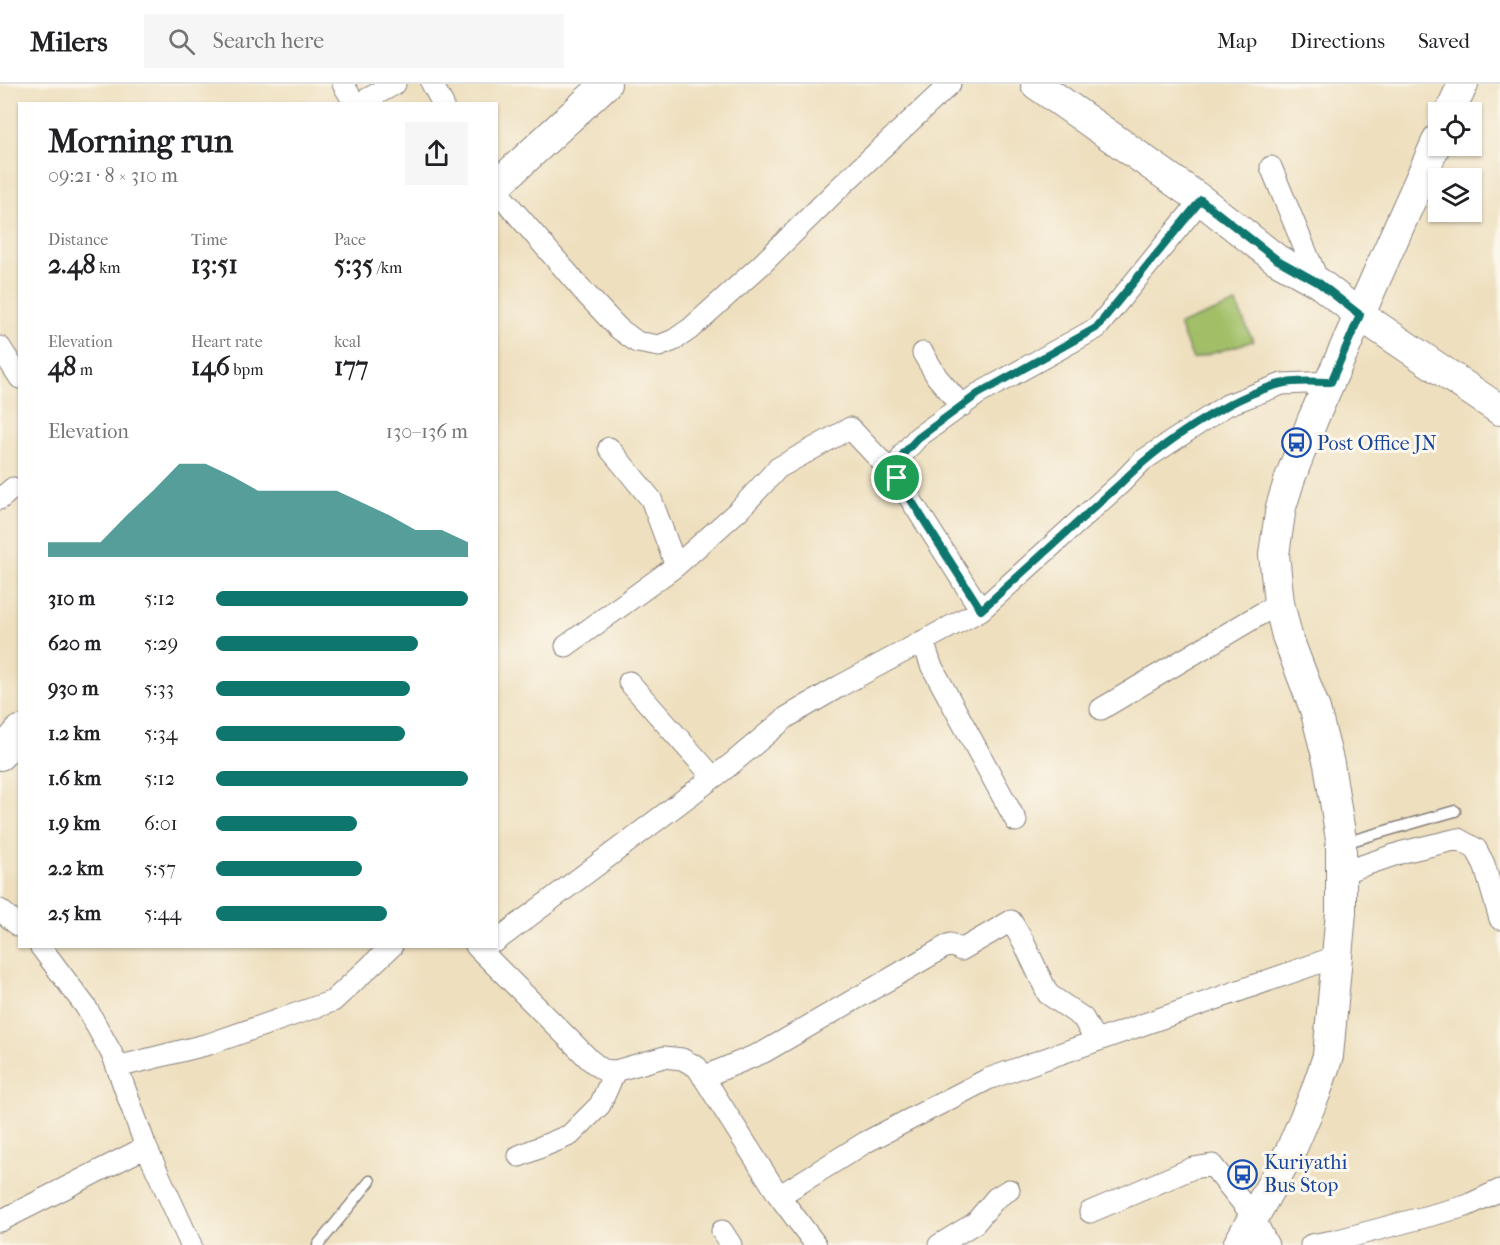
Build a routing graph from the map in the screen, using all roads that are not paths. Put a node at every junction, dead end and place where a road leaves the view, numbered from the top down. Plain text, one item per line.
1 (342, 84) edge
2 (394, 84) edge
3 (432, 84) edge
4 (606, 84) edge
5 (950, 84) edge
6 (1036, 84) edge
7 (1463, 84) edge
8 (355, 102) edge
9 (360, 102) edge
10 (442, 102) edge
11 (1455, 102) edge
12 (1430, 156) edge
13 (1271, 168) dead end
14 (499, 179) edge
15 (1201, 200) junction
16 (1319, 283) junction
17 (1360, 315) junction
18 (0, 347) edge
19 (923, 353) dead end
20 (18, 375) edge
21 (1331, 382) junction
22 (962, 406) junction
23 (1500, 410) edge
24 (609, 448) dead end
25 (897, 478) junction
26 (676, 566) junction
27 (1279, 603) junction
28 (981, 610) junction
29 (923, 641) junction
30 (566, 646) dead end
31 (629, 682) dead end
32 (1101, 709) dead end
33 (18, 733) edge
34 (0, 755) edge
35 (714, 777) junction
36 (1455, 811) dead end
37 (1016, 821) dead end
38 (1341, 859) junction
39 (0, 910) edge
40 (1500, 919) edge
41 (18, 925) edge
42 (498, 938) edge
43 (42, 948) edge
44 (390, 948) edge
45 (487, 948) edge
46 (1338, 956) junction
47 (1096, 1041) junction
48 (117, 1067) junction
49 (615, 1071) junction
50 (703, 1077) junction
51 (146, 1147) junction
52 (519, 1156) dead end
53 (369, 1181) dead end
54 (1009, 1190) dead end
55 (1500, 1190) edge
56 (779, 1196) junction
57 (1090, 1212) dead end
58 (1253, 1216) junction
59 (0, 1221) edge
60 (191, 1245) edge
61 (318, 1245) edge
62 (816, 1245) edge
63 (939, 1245) edge
64 (1238, 1245) edge
65 (1268, 1245) edge
66 (1311, 1245) edge

1 - 8 street
2 - 9 street
3 - 10 street
4 - 14 main road
5 - 14 street
6 - 15 main road
7 - 11 main road
12 - 17 main road
13 - 16 street
15 - 16 main road
15 - 22 street
16 - 17 main road
17 - 21 main road
17 - 23 main road
18 - 20 street
19 - 22 street
21 - 27 main road
21 - 28 street
22 - 25 street
24 - 26 street
25 - 26 street
25 - 28 street
26 - 30 street
27 - 32 street
27 - 38 main road
28 - 29 street
29 - 35 street
29 - 37 street
31 - 35 street
33 - 34 main road
35 - 42 street
36 - 38 lane
38 - 40 street
38 - 46 main road
39 - 41 street
43 - 48 street
44 - 48 street
45 - 49 street
46 - 47 street
46 - 58 main road
47 - 50 street
47 - 56 street
48 - 51 street
49 - 50 street
49 - 52 street
50 - 56 street
51 - 59 street
51 - 60 street
53 - 61 lane
54 - 63 street
55 - 66 street
56 - 62 street
57 - 58 street
58 - 64 main road
58 - 65 street

